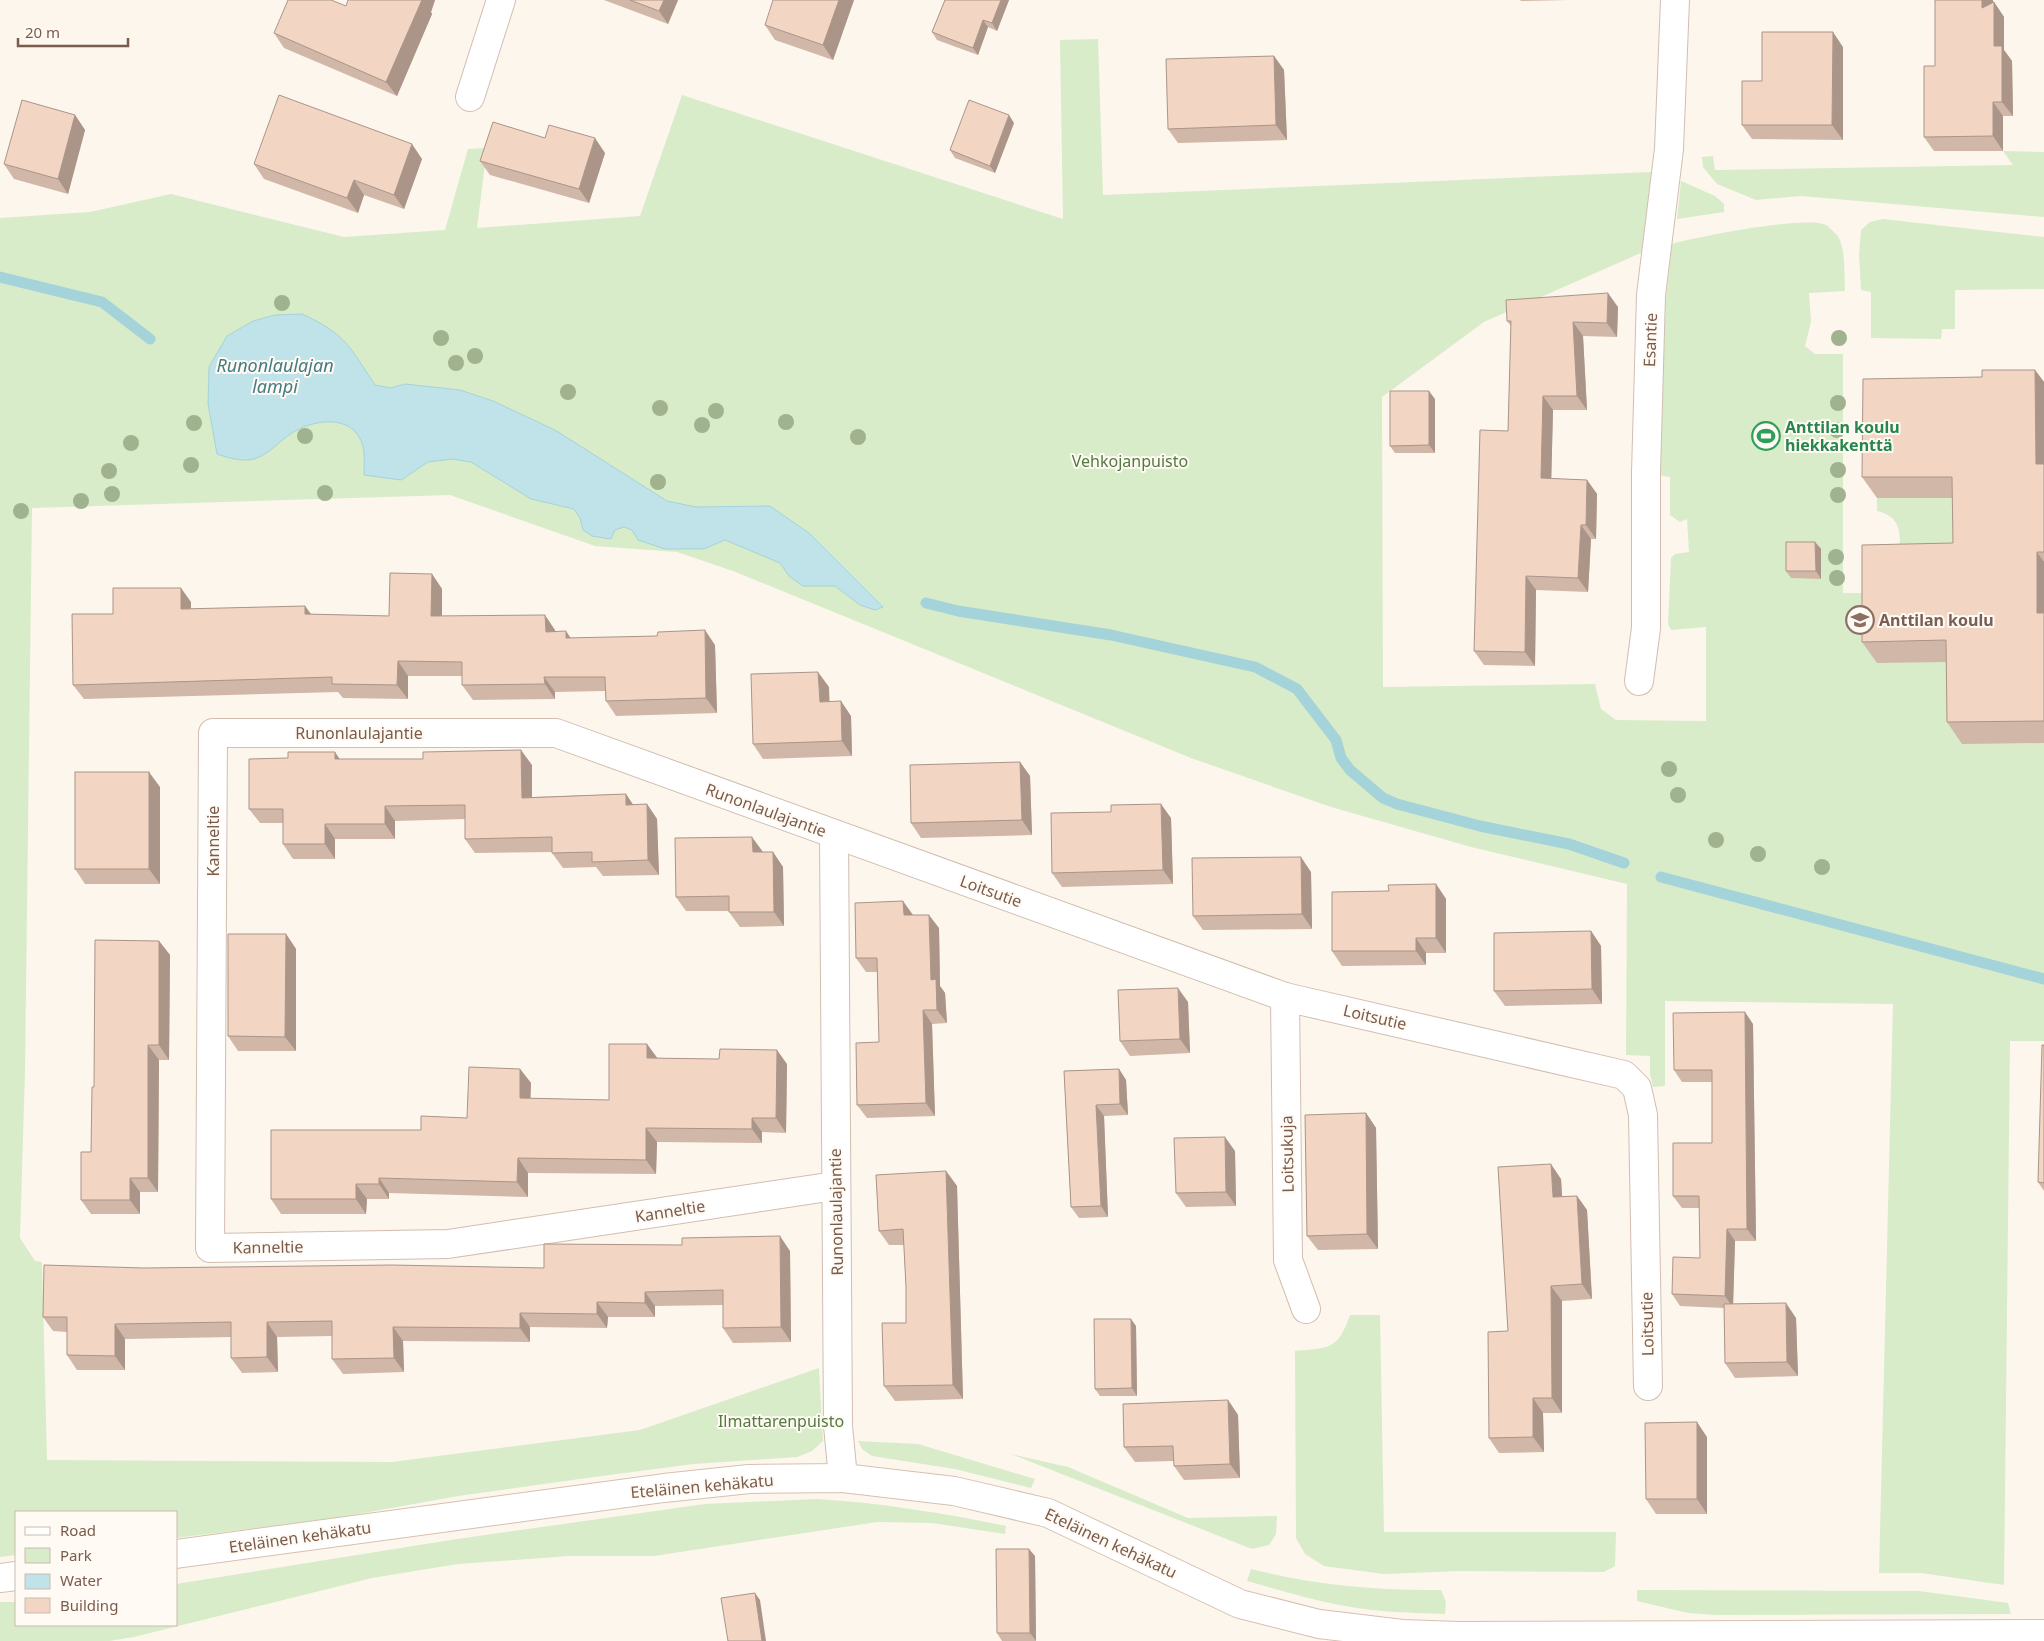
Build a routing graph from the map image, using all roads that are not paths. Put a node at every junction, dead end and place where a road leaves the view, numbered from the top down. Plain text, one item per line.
1 (501, 0) edge
2 (1675, 0) edge
3 (470, 97) dead end
4 (1639, 681) dead end
5 (213, 733) joint
6 (834, 834) junction
7 (1285, 996) junction
8 (836, 1186) junction
9 (1306, 1309) dead end
10 (1648, 1386) dead end
11 (843, 1478) junction
12 (178, 1554) edge
13 (15, 1576) edge
14 (0, 1578) edge
15 (2044, 1634) edge
16 (1401, 1638) edge

1 - 3 street
2 - 4 street, Esantie
5 - 6 street, Runonlaulajantie
5 - 8 street, Kanneltie
6 - 7 street, Loitsutie
6 - 8 street, Runonlaulajantie
7 - 9 street, Loitsukuja
7 - 10 street, Loitsutie
8 - 11 street, Runonlaulajantie
11 - 12 street, Eteläinen kehäkatu
11 - 16 street, Eteläinen kehäkatu
13 - 14 street
15 - 16 street, Eteläinen kehäkatu

